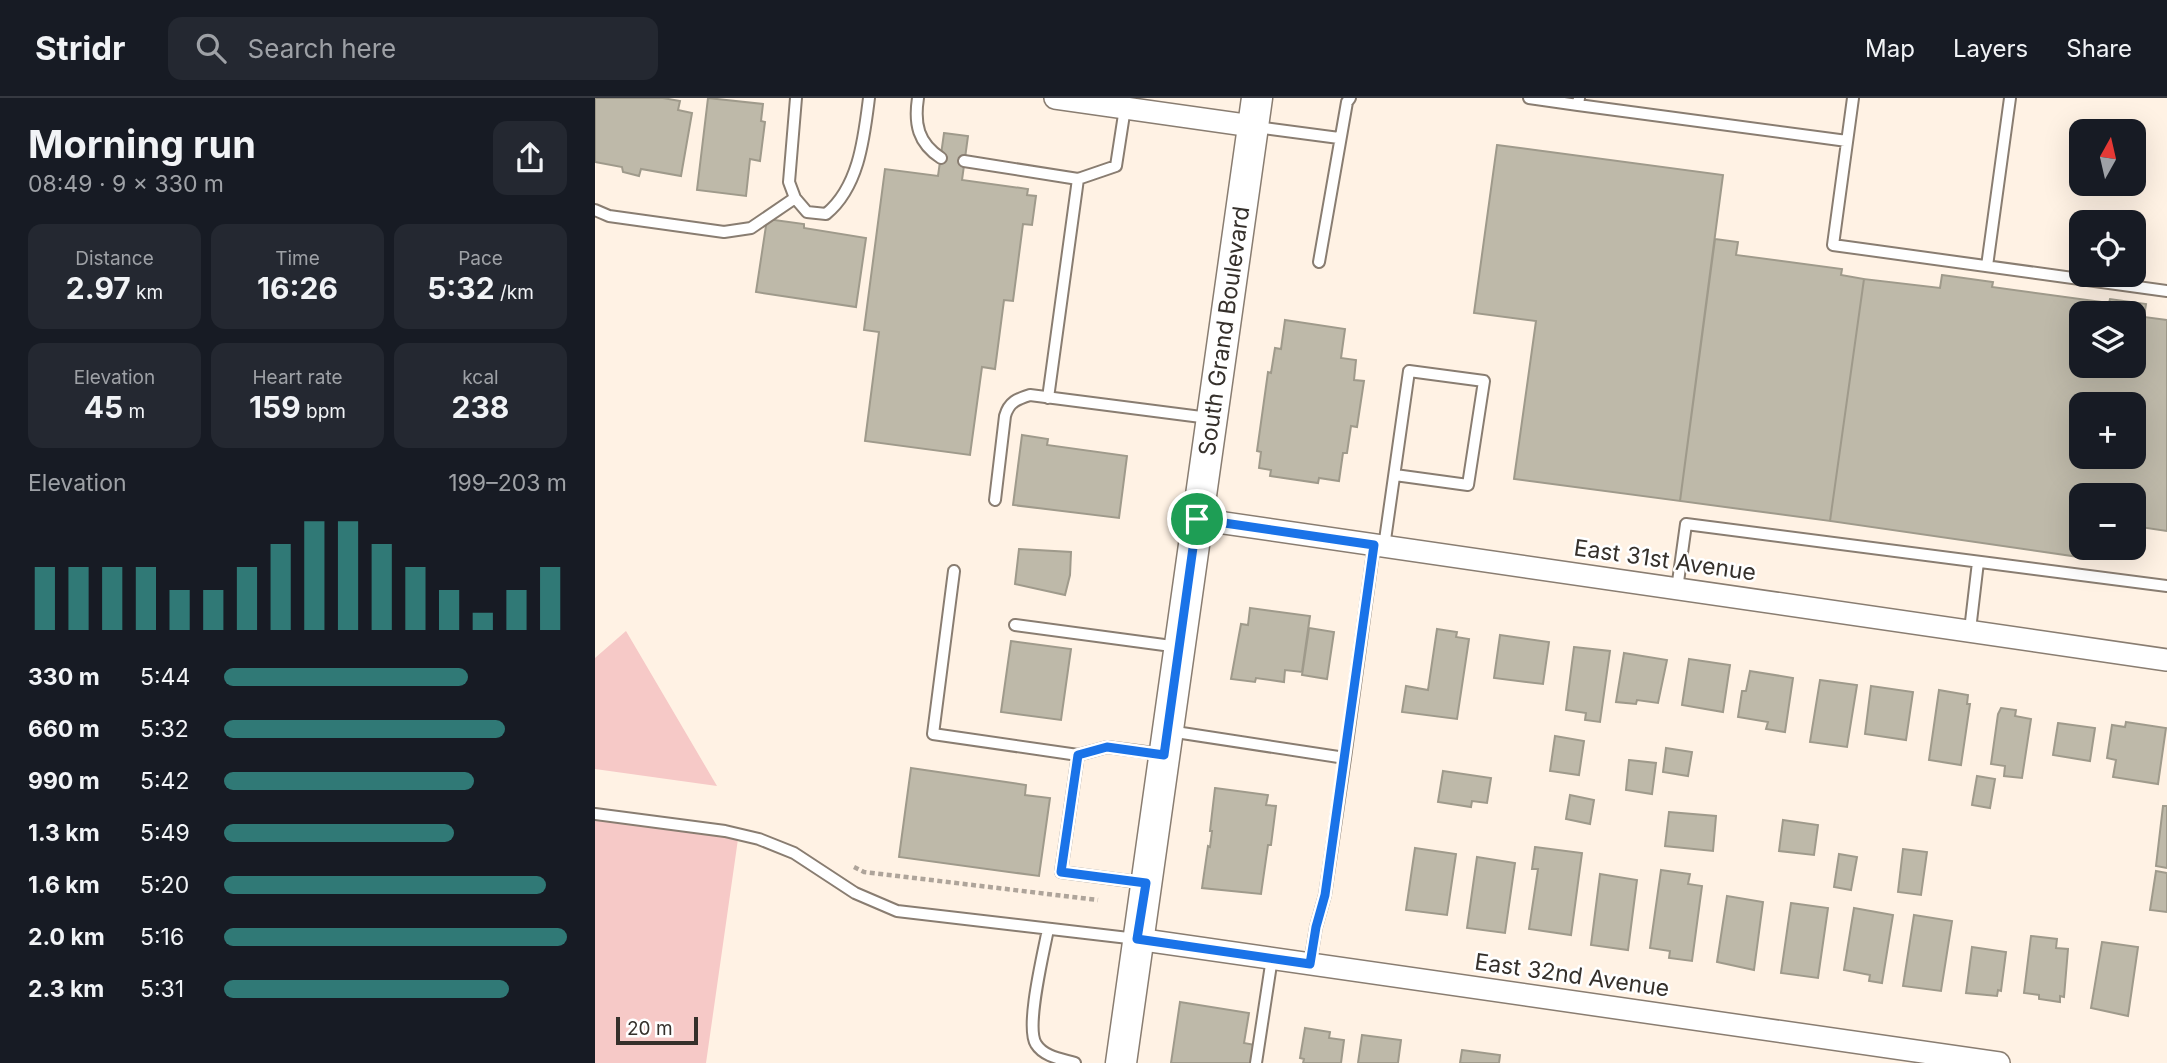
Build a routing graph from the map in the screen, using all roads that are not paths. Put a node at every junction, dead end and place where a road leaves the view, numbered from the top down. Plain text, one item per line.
1 (796, 98) edge
2 (869, 98) edge
3 (918, 98) edge
4 (1055, 98) edge
5 (1350, 98) edge
6 (1529, 98) edge
7 (1853, 98) edge
8 (2010, 98) edge
9 (1579, 101) edge
10 (1125, 108) junction
11 (1255, 112) edge
12 (1339, 138) junction
13 (1847, 141) junction
14 (941, 158) dead end
15 (964, 161) dead end
16 (1078, 179) junction
17 (795, 198) junction
18 (595, 210) edge
19 (1319, 262) dead end
20 (1987, 266) junction
21 (2167, 291) edge
22 (1048, 398) junction
23 (1212, 418) junction
24 (1395, 475) junction
25 (995, 500) dead end
26 (1197, 519) junction
27 (1379, 546) junction
28 (1978, 562) junction
29 (954, 571) dead end
30 (2167, 586) edge
31 (1677, 589) junction
32 (1015, 625) dead end
33 (1970, 630) junction
34 (1179, 647) junction
35 (2167, 651) edge
36 (2126, 653) junction
37 (2167, 660) edge
38 (1166, 743) junction
39 (1078, 755) junction
40 (1345, 758) junction
41 (595, 814) edge
42 (1146, 883) junction
43 (1048, 929) junction
44 (1137, 939) junction
45 (1272, 958) junction
46 (1310, 964) junction
47 (1075, 1063) edge
48 (1121, 1063) edge
49 (1255, 1063) edge
50 (1999, 1063) edge

1 - 17 lane
2 - 17 lane
3 - 14 lane
4 - 10 street
5 - 12 lane
6 - 9 lane
7 - 13 lane
8 - 20 lane
9 - 13 lane
10 - 11 street
10 - 16 lane
11 - 12 lane
11 - 23 main road, South Grand Boulevard
12 - 19 lane
13 - 20 lane
15 - 16 lane
16 - 22 lane
17 - 18 lane
20 - 21 lane
22 - 23 lane
22 - 25 lane
23 - 26 main road, South Grand Boulevard
24 - 24 lane
24 - 27 lane
26 - 27 street, East 31st Avenue
26 - 34 main road, South Grand Boulevard
27 - 31 street, East 31st Avenue
27 - 40 lane
28 - 30 lane
28 - 31 lane
28 - 33 lane
29 - 39 lane
31 - 33 street, East 31st Avenue
32 - 34 lane
33 - 36 street, East 31st Avenue
34 - 38 main road, South Grand Boulevard
35 - 36 street, East 31st Avenue
36 - 37 street, East 31st Avenue
38 - 39 lane
38 - 40 lane
38 - 42 main road, South Grand Boulevard
39 - 42 lane
40 - 46 lane
41 - 43 lane
42 - 44 main road, South Grand Boulevard
43 - 44 lane
43 - 47 lane
44 - 45 street, East 32nd Avenue
44 - 48 main road, South Grand Boulevard
45 - 46 street, East 32nd Avenue
45 - 49 lane
46 - 50 street, East 32nd Avenue

